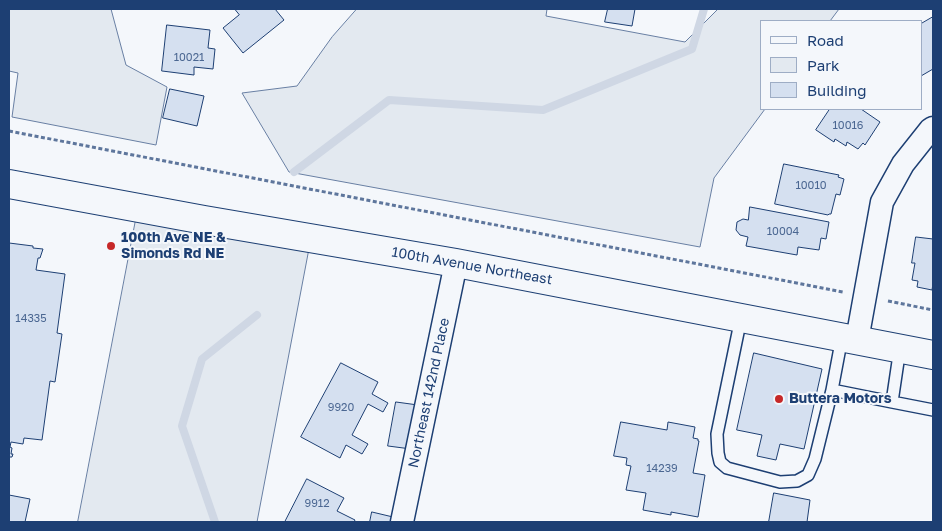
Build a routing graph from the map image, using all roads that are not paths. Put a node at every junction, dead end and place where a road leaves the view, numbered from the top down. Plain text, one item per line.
1 (933, 128) edge
2 (9, 184) edge
3 (456, 263) junction
4 (740, 318) junction
5 (849, 338) junction
6 (900, 348) junction
7 (933, 355) edge
8 (832, 390) junction
9 (892, 402) junction
10 (933, 410) edge
11 (402, 522) edge

1 - 5 street
2 - 3 main road, 100th Avenue Northeast
3 - 4 main road, 100th Avenue Northeast
3 - 11 street, Northeast 142nd Place
4 - 5 main road, 100th Avenue Northeast
4 - 8 lane
5 - 6 main road, 100th Avenue Northeast
5 - 8 lane
6 - 7 main road, 100th Avenue Northeast
6 - 9 lane
8 - 9 lane
9 - 10 lane

